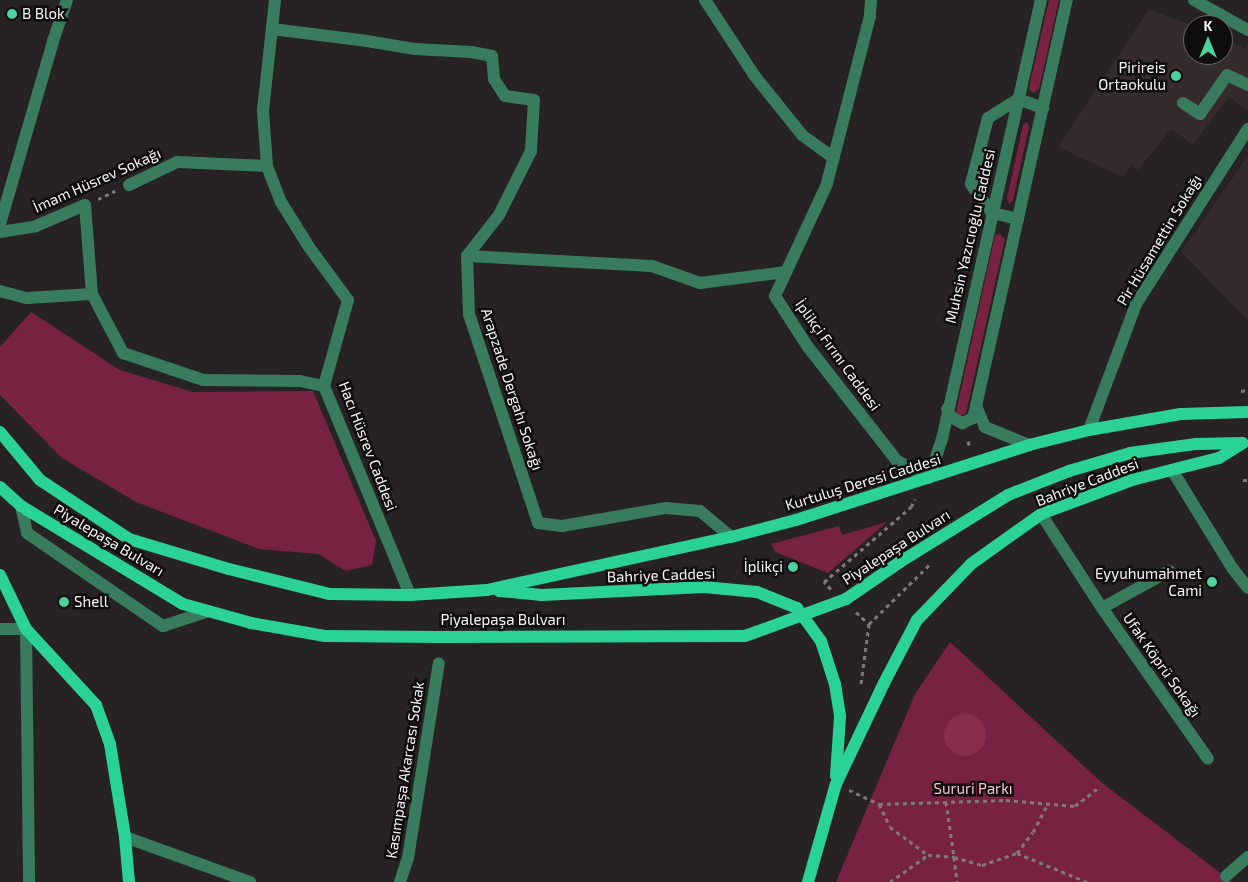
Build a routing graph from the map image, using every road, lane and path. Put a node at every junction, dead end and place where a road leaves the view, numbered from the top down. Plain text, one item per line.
1 (67, 0) edge
2 (275, 0) edge
3 (705, 0) edge
4 (871, 0) edge
5 (1041, 0) edge
6 (1067, 0) edge
7 (1194, 0) edge
8 (272, 30) junction
9 (1248, 30) edge
10 (1248, 85) edge
11 (1018, 99) junction
12 (1184, 103) dead end
13 (1043, 108) junction
14 (1248, 129) edge
15 (834, 158) junction
16 (268, 166) junction
17 (129, 185) joint
18 (85, 205) junction
19 (992, 213) junction
20 (1018, 218) junction
21 (0, 224) edge
22 (0, 232) edge
23 (468, 256) junction
24 (786, 272) junction
25 (0, 291) edge
26 (92, 294) junction
27 (324, 386) junction
28 (1248, 390) edge
29 (1241, 391) dead end
30 (976, 406) junction
31 (947, 409) junction
32 (1248, 412) edge
33 (1089, 430) junction
34 (0, 432) edge
35 (1245, 443) edge
36 (1029, 445) junction
37 (1172, 470) junction
38 (929, 478) junction
39 (1243, 480) dead end
40 (1248, 480) edge
41 (0, 487) edge
42 (21, 506) junction
43 (1041, 514) junction
44 (731, 537) junction
45 (923, 559) dead end
46 (1169, 570) dead end
47 (0, 575) edge
48 (1248, 588) edge
49 (487, 590) junction
50 (410, 595) junction
51 (1102, 608) junction
52 (209, 611) junction
53 (869, 624) dead end
54 (0, 629) edge
55 (26, 629) junction
56 (438, 663) dead end
57 (884, 683) junction
58 (835, 684) junction
59 (1208, 759) dead end
60 (836, 784) junction
61 (1100, 787) dead end
62 (946, 802) junction
63 (879, 804) junction
64 (1048, 804) junction
65 (125, 837) junction
66 (1018, 853) junction
67 (928, 855) junction
68 (954, 857) junction
69 (1248, 857) edge
70 (1226, 876) dead end
71 (29, 882) edge
72 (129, 882) edge
73 (250, 882) edge
74 (400, 882) edge
75 (808, 882) edge
76 (890, 882) edge
77 (957, 882) edge
78 (1087, 882) edge

1 - 21 street
2 - 8 street, Hacı Hüsrev Caddesi
3 - 15 street
4 - 15 street, İplikçi Fırını Caddesi
5 - 11 street, Muhsin Yazıcıoğlu Caddesi
6 - 13 street
7 - 9 street
8 - 16 street, Hacı Hüsrev Caddesi
8 - 23 street
10 - 12 street
11 - 13 street
11 - 19 street, Muhsin Yazıcıoğlu Caddesi
11 - 19 street
13 - 20 street
14 - 33 street, Pir Hüsamettin Sokağı
15 - 24 street, İplikçi Fırını Caddesi
16 - 17 street, İmam Hüsrev Sokağı
16 - 27 street, Hacı Hüsrev Caddesi
17 - 18 path, İmam Hüsrev Sokağı
18 - 22 street, İmam Hüsrev Sokağı
18 - 26 street
19 - 20 street
19 - 31 street, Muhsin Yazıcıoğlu Caddesi
20 - 30 street
23 - 24 street
23 - 44 street, Arapzade Dergahı Sokağı
24 - 38 street, İplikçi Fırını Caddesi
25 - 26 street
26 - 27 street
27 - 50 street, Hacı Hüsrev Caddesi
28 - 29 path
30 - 31 street
30 - 36 street
31 - 38 street, Muhsin Yazıcıoğlu Caddesi
32 - 33 main road, Kurtuluş Deresi Caddesi
33 - 36 main road, Kurtuluş Deresi Caddesi
34 - 50 main road, Piyalepaşa Bulvarı
35 - 37 main road, Bahriye Caddesi
35 - 52 main road, Piyalepaşa Bulvarı, bridge
36 - 38 main road, Kurtuluş Deresi Caddesi
37 - 43 main road, Bahriye Caddesi
37 - 48 street
38 - 44 main road, Kurtuluş Deresi Caddesi
39 - 40 path
41 - 42 main road, Piyalepaşa Bulvarı
42 - 52 main road, Piyalepaşa Bulvarı
42 - 52 street
43 - 51 street, Ufak Köprü Sokağı
43 - 57 main road, Bahriye Caddesi
44 - 49 main road, Kurtuluş Deresi Caddesi
45 - 53 path
46 - 51 street
47 - 55 main road
49 - 50 main road, Piyalepaşa Bulvarı
49 - 58 main road, Bahriye Caddesi
51 - 59 street, Ufak Köprü Sokağı
54 - 55 street
55 - 65 main road
55 - 71 street
56 - 74 street, Kasımpaşa Akarcası Sokak
57 - 58 path
57 - 60 main road, Bahriye Caddesi
58 - 60 main road, Bahriye Caddesi
60 - 63 path
60 - 75 main road, Bahriye Caddesi
61 - 64 path
62 - 63 path
62 - 64 path
62 - 68 path
63 - 67 path
64 - 66 path
65 - 72 main road
65 - 73 street
66 - 68 path
66 - 78 path
67 - 68 path
67 - 76 path
68 - 77 path
69 - 70 street

